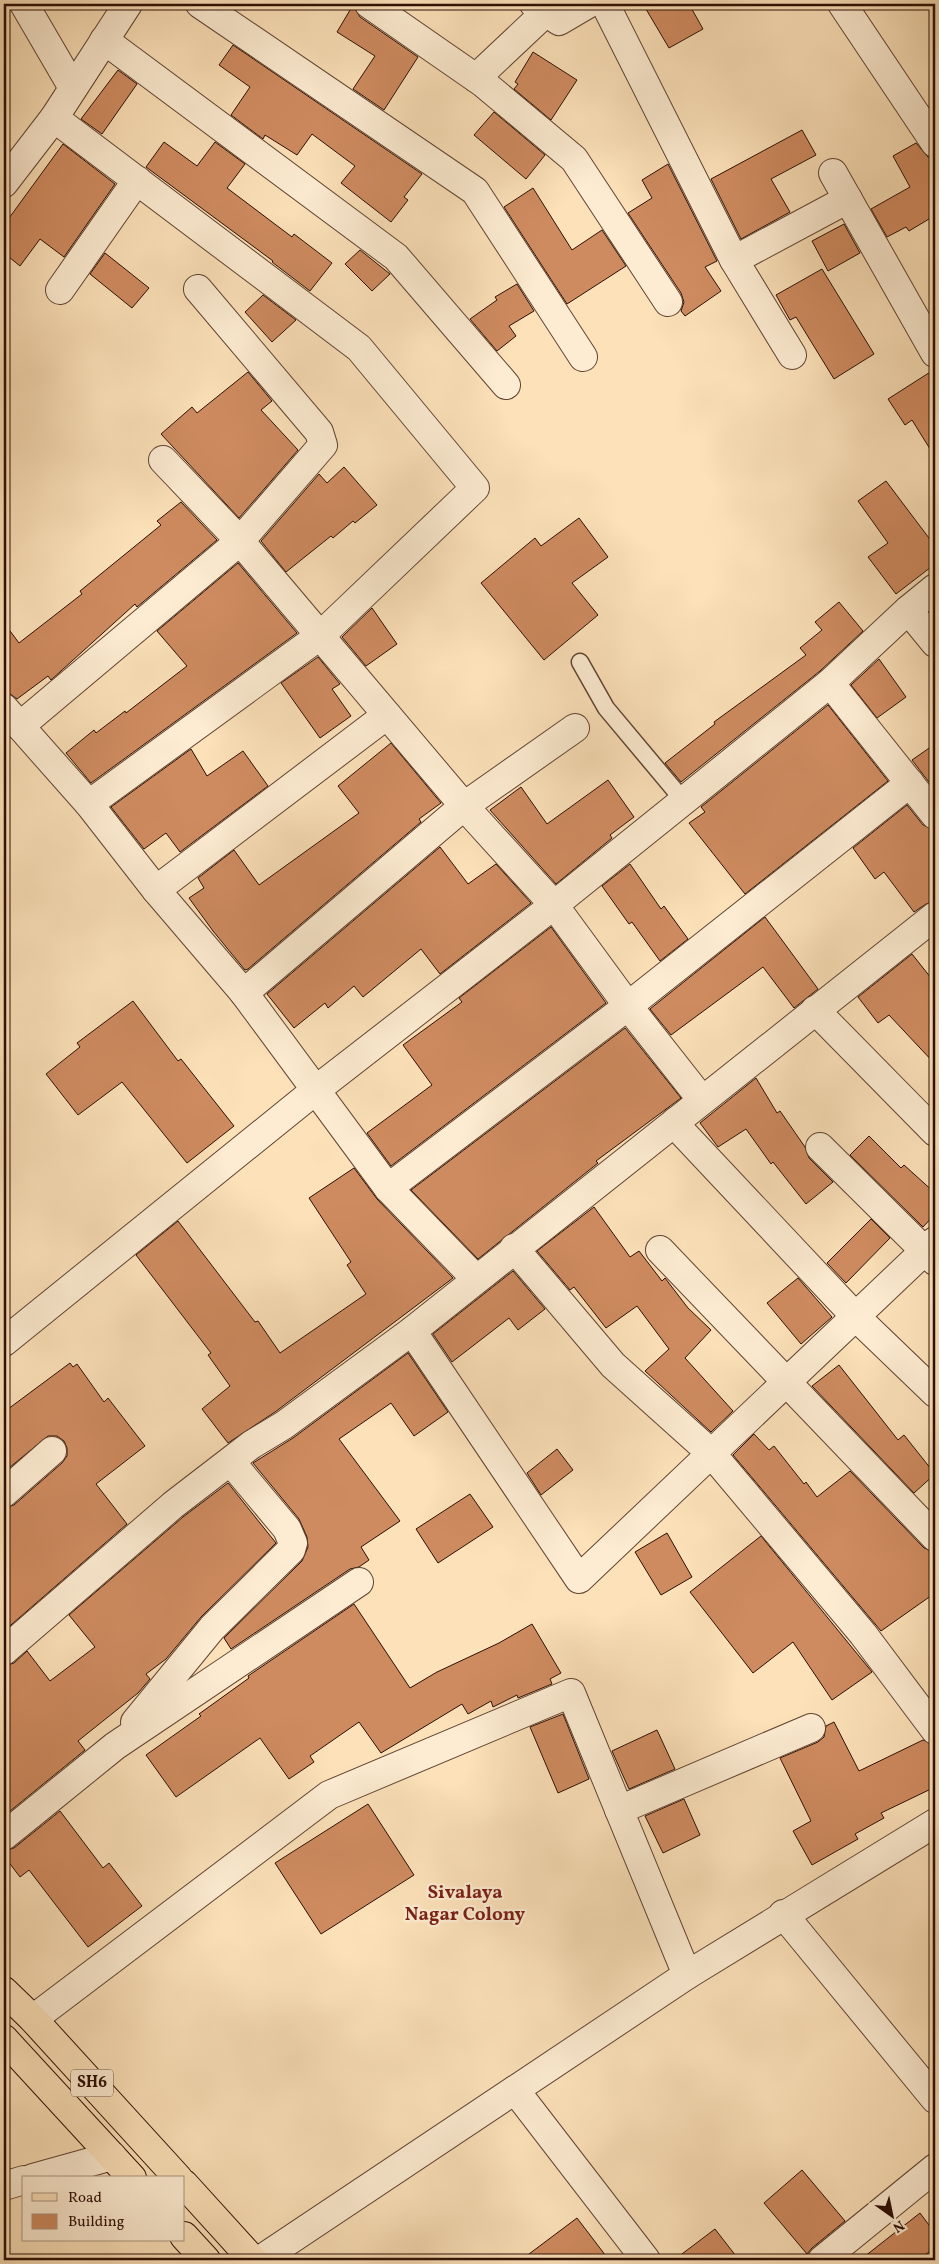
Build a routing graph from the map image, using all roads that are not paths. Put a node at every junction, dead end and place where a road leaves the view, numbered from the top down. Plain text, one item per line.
1 (24, 4) edge
2 (128, 4) edge
3 (200, 4) edge
4 (369, 4) edge
5 (588, 4) edge
6 (605, 4) edge
7 (842, 4) edge
8 (540, 8) edge
9 (104, 40) junction
10 (476, 78) junction
11 (73, 88) junction
12 (54, 118) junction
13 (935, 143) edge
14 (833, 173) dead end
15 (137, 180) junction
16 (4, 183) edge
17 (848, 198) junction
18 (734, 260) junction
19 (198, 289) dead end
20 (60, 290) dead end
21 (668, 302) dead end
22 (935, 354) edge
23 (792, 355) dead end
24 (583, 357) dead end
25 (506, 385) dead end
26 (163, 460) dead end
27 (240, 541) junction
28 (935, 588) edge
29 (908, 610) junction
30 (321, 635) junction
31 (935, 643) edge
32 (580, 662) dead end
33 (830, 684) junction
34 (387, 715) junction
35 (12, 717) edge
36 (575, 728) dead end
37 (910, 783) junction
38 (683, 800) junction
39 (88, 804) junction
40 (464, 806) junction
41 (935, 815) edge
42 (156, 890) junction
43 (554, 905) junction
44 (935, 916) edge
45 (244, 993) junction
46 (628, 1006) junction
47 (815, 1010) junction
48 (317, 1089) junction
49 (702, 1100) junction
50 (676, 1121) junction
51 (935, 1132) edge
52 (820, 1147) dead end
53 (388, 1188) junction
54 (514, 1248) junction
55 (660, 1250) dead end
56 (932, 1251) edge
57 (476, 1279) junction
58 (855, 1316) junction
59 (412, 1331) junction
60 (4, 1342) edge
61 (786, 1382) junction
62 (935, 1393) edge
63 (52, 1451) dead end
64 (711, 1453) junction
65 (231, 1462) junction
66 (4, 1493) edge
67 (935, 1537) edge
68 (359, 1582) dead end
69 (4, 1652) edge
70 (811, 1728) dead end
71 (935, 1730) edge
72 (115, 1746) junction
73 (620, 1810) junction
74 (935, 1823) edge
75 (4, 1836) edge
76 (784, 1914) junction
77 (687, 1975) junction
78 (4, 1991) edge
79 (33, 2019) junction
80 (4, 2039) edge
81 (516, 2090) junction
82 (935, 2099) edge
83 (112, 2156) junction
84 (935, 2168) edge
85 (40, 2176) edge
86 (130, 2176) edge
87 (176, 2176) edge
88 (22, 2181) edge
89 (185, 2185) edge
90 (4, 2186) edge
91 (185, 2237) edge
92 (206, 2260) edge
93 (253, 2260) edge
94 (260, 2260) edge
95 (646, 2260) edge
96 (822, 2260) edge

1 - 11 street
2 - 9 street
3 - 24 street
4 - 10 street
5 - 8 street
6 - 18 street
7 - 13 street
8 - 10 street
9 - 11 street
9 - 25 street
10 - 21 street
11 - 12 street
12 - 15 street
12 - 16 street
14 - 17 street
15 - 20 street
15 - 30 street
17 - 18 street
17 - 22 street
18 - 23 street
19 - 27 street
26 - 27 street
27 - 30 street
27 - 35 street
28 - 29 street
29 - 31 street
29 - 33 street
30 - 34 street
30 - 39 street
32 - 38 lane
33 - 37 street
33 - 38 street
34 - 40 street
34 - 42 street
35 - 39 street
36 - 40 street
37 - 41 street
37 - 46 street
38 - 43 street
39 - 42 street
40 - 43 street
40 - 45 street
42 - 45 street
43 - 46 street
43 - 48 street
44 - 47 street
45 - 48 street
46 - 49 street
46 - 53 street
47 - 49 street
47 - 51 street
48 - 53 street
48 - 60 street
49 - 50 street
50 - 54 street
50 - 58 street
52 - 56 street
53 - 57 street
54 - 57 street
54 - 64 street
55 - 61 street
56 - 58 street
57 - 59 street
58 - 61 street
58 - 62 street
59 - 64 street
59 - 65 street
61 - 64 street
61 - 67 street
63 - 66 street
64 - 71 street
65 - 69 street
65 - 72 street
68 - 72 street
70 - 73 street
72 - 75 street
73 - 77 street
73 - 79 street
74 - 76 street
76 - 77 street
76 - 82 street
77 - 81 street
78 - 79 main road, SH6
79 - 87 main road, SH6
80 - 83 main road, SH6
81 - 94 street
81 - 95 street
83 - 85 street
83 - 86 main road, SH6
84 - 96 street
88 - 90 street
89 - 93 main road
91 - 92 main road

